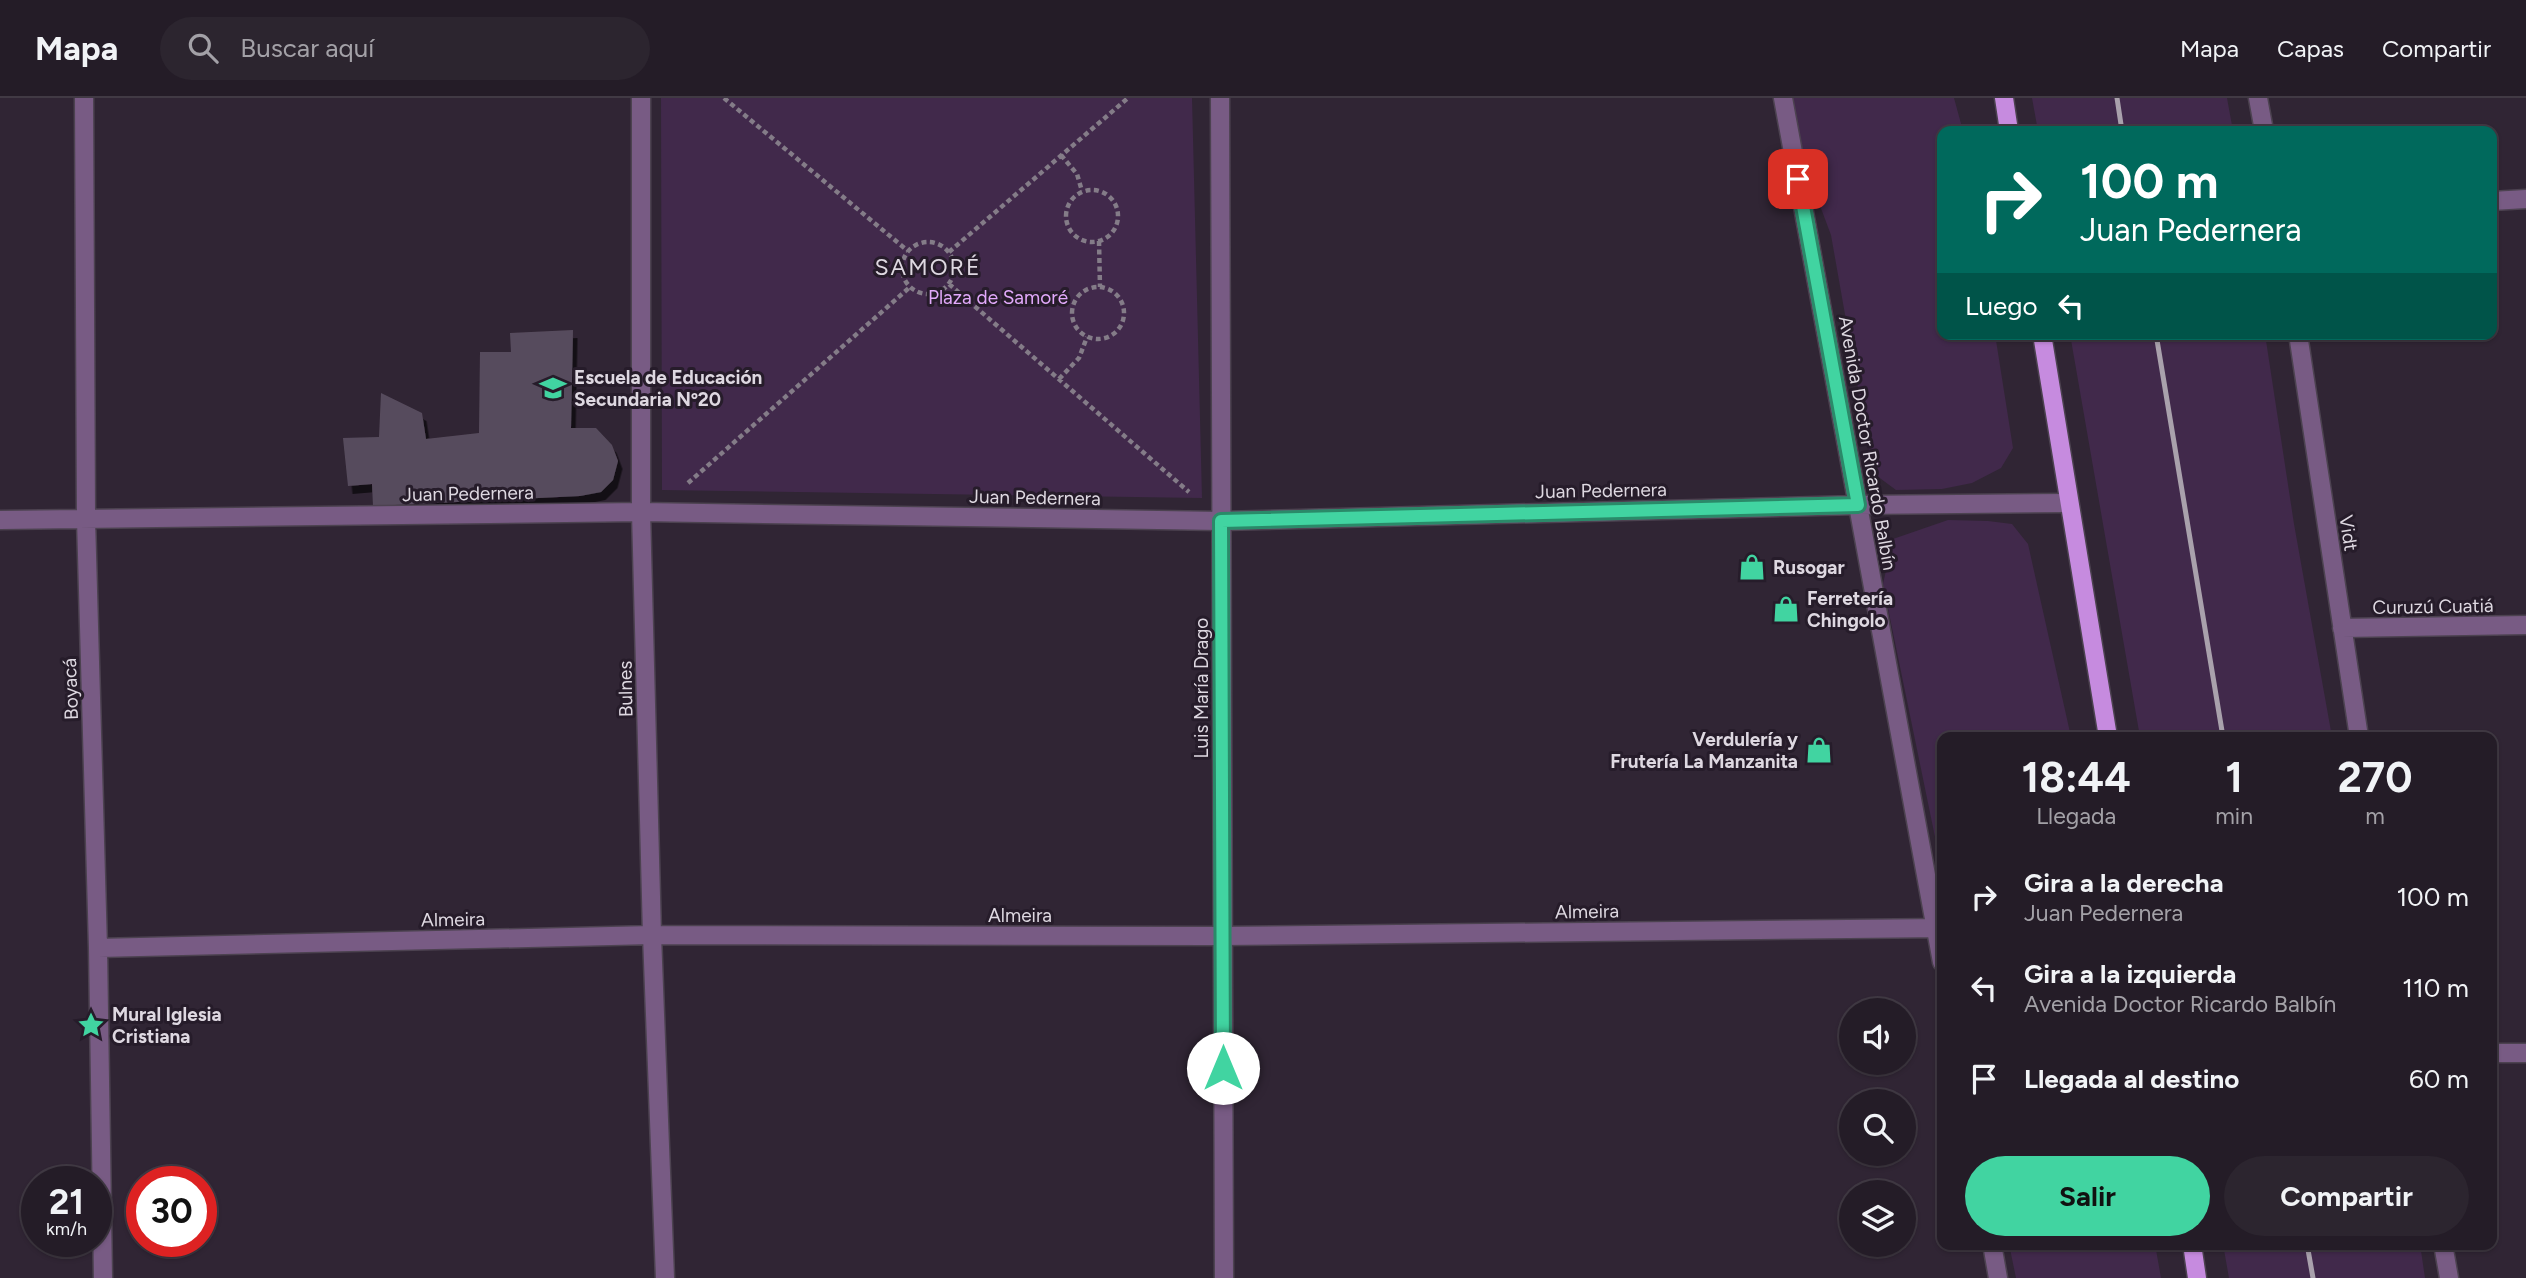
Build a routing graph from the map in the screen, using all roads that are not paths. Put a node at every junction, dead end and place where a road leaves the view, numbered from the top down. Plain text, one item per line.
1 (84, 98) edge
2 (641, 98) edge
3 (1220, 98) edge
4 (1783, 98) edge
5 (2004, 98) edge
6 (2258, 98) edge
7 (2008, 126) edge
8 (2263, 126) edge
9 (2526, 199) edge
10 (2497, 201) edge
11 (2043, 340) edge
12 (2299, 340) edge
13 (2069, 503) junction
14 (1858, 505) junction
15 (648, 512) junction
16 (86, 519) junction
17 (0, 520) edge
18 (1221, 521) junction
19 (2526, 625) edge
20 (2342, 628) junction
21 (2107, 732) edge
22 (2358, 732) edge
23 (1937, 913) edge
24 (1937, 928) edge
25 (652, 935) junction
26 (1222, 936) junction
27 (98, 948) junction
28 (2497, 1053) edge
29 (2526, 1053) edge
30 (1993, 1250) edge
31 (2193, 1250) edge
32 (2444, 1250) edge
33 (103, 1278) edge
34 (665, 1278) edge
35 (1224, 1278) edge
36 (1998, 1278) edge
37 (2197, 1278) edge
38 (2449, 1278) edge

1 - 16 street, Boyacá
2 - 15 street, Bulnes
3 - 18 street, Luis María Drago
4 - 14 street, Avenida Doctor Ricardo Balbín
5 - 7 main road
6 - 8 street
9 - 10 street
11 - 13 main road
12 - 20 street, Vidt
13 - 14 street, Juan Pedernera
13 - 21 main road
14 - 18 street, Juan Pedernera
14 - 23 street, Avenida Doctor Ricardo Balbín
15 - 16 street, Juan Pedernera
15 - 18 street, Juan Pedernera
15 - 25 street, Bulnes
16 - 17 street, Juan Pedernera
16 - 27 street, Boyacá
18 - 26 street, Luis María Drago
19 - 20 street, Curuzú Cuatiá
20 - 22 street, Vidt
24 - 26 street, Almeira
25 - 26 street, Almeira
25 - 27 street, Almeira
25 - 34 street, Bulnes
26 - 35 street, Luis María Drago
27 - 33 street, Boyacá
28 - 29 street
30 - 36 street
31 - 37 main road
32 - 38 street

